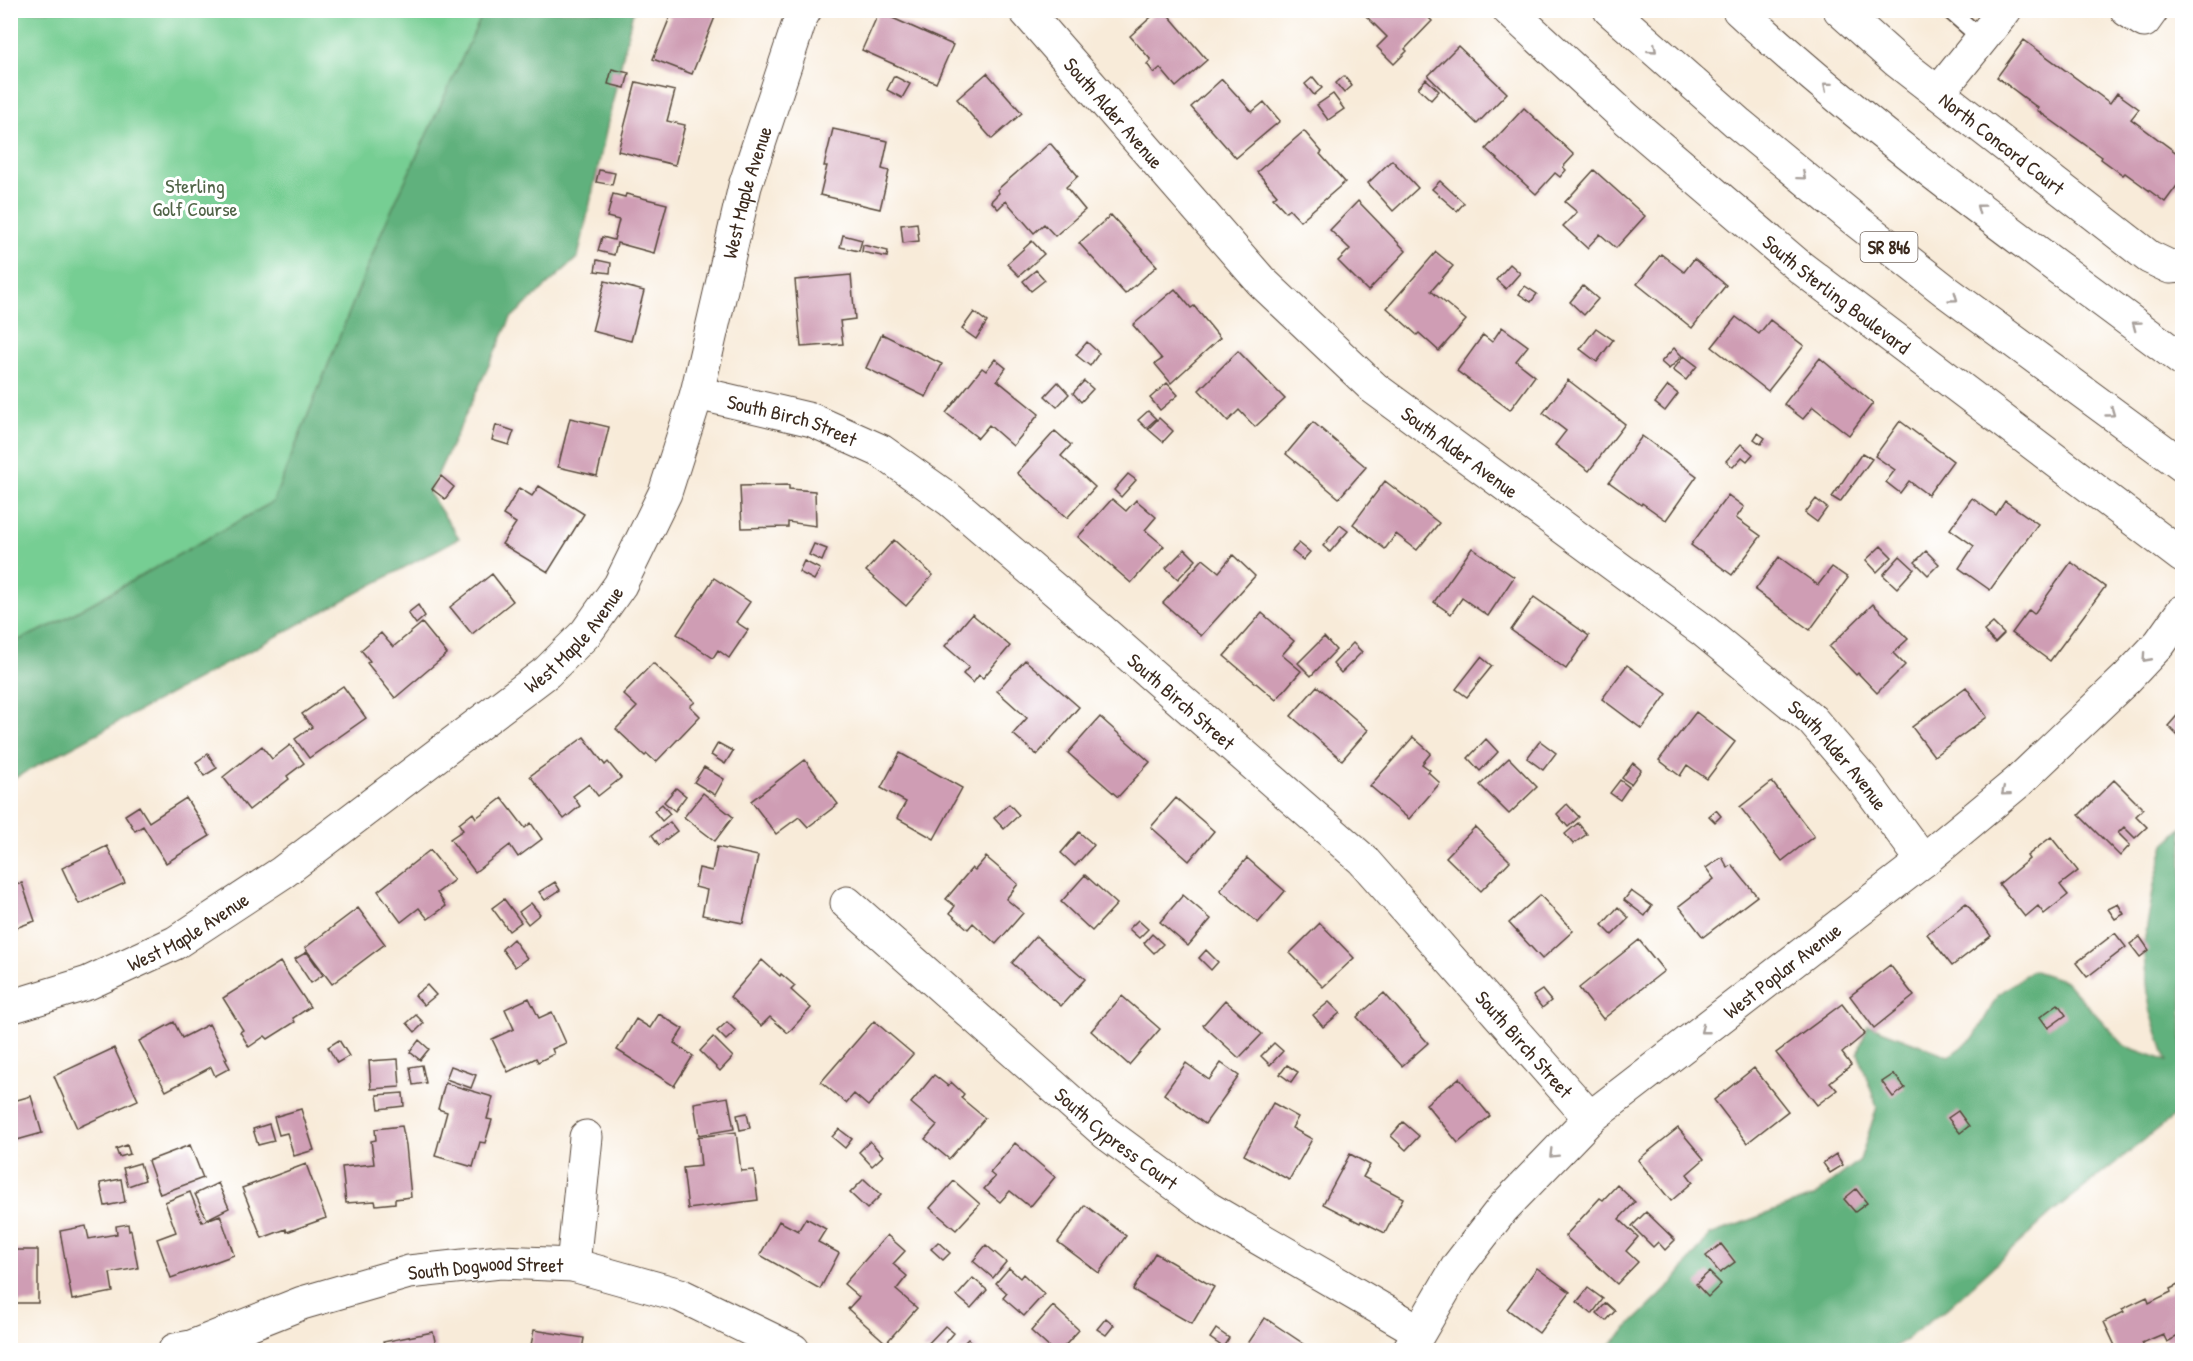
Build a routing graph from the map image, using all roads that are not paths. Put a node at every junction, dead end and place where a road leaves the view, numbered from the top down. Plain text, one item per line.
1 (805, 10) edge
2 (1025, 10) edge
3 (1509, 10) edge
4 (1610, 10) edge
5 (1739, 10) edge
6 (1840, 10) edge
7 (1949, 10) edge
8 (2005, 10) edge
9 (2127, 10) edge
10 (2151, 10) edge
11 (1982, 39) junction
12 (1938, 93) junction
13 (2176, 266) edge
14 (2182, 360) edge
15 (697, 393) junction
16 (2182, 465) edge
17 (2182, 556) edge
18 (2182, 612) edge
19 (1923, 861) junction
20 (847, 903) dead end
21 (10, 1006) edge
22 (1590, 1118) junction
23 (586, 1137) dead end
24 (573, 1265) junction
25 (1414, 1341) edge
26 (175, 1350) edge
27 (793, 1350) edge

1 - 15 street, West Maple Avenue
2 - 19 street, South Alder Avenue
3 - 17 street, South Sterling Boulevard
4 -> 16 street, SR 846
14 -> 5 street
6 - 12 street, North Concord Court
7 - 11 lane
8 - 11 street
9 - 10 street
11 - 12 street
12 - 13 street, North Concord Court
15 - 21 street, West Maple Avenue
15 - 22 street, South Birch Street
18 -> 19 street, West Poplar Avenue
19 -> 22 street, West Poplar Avenue
20 - 25 street, South Cypress Court
22 -> 25 street, West Poplar Avenue
23 - 24 street
24 - 26 street, South Dogwood Street
24 - 27 street, South Dogwood Street

